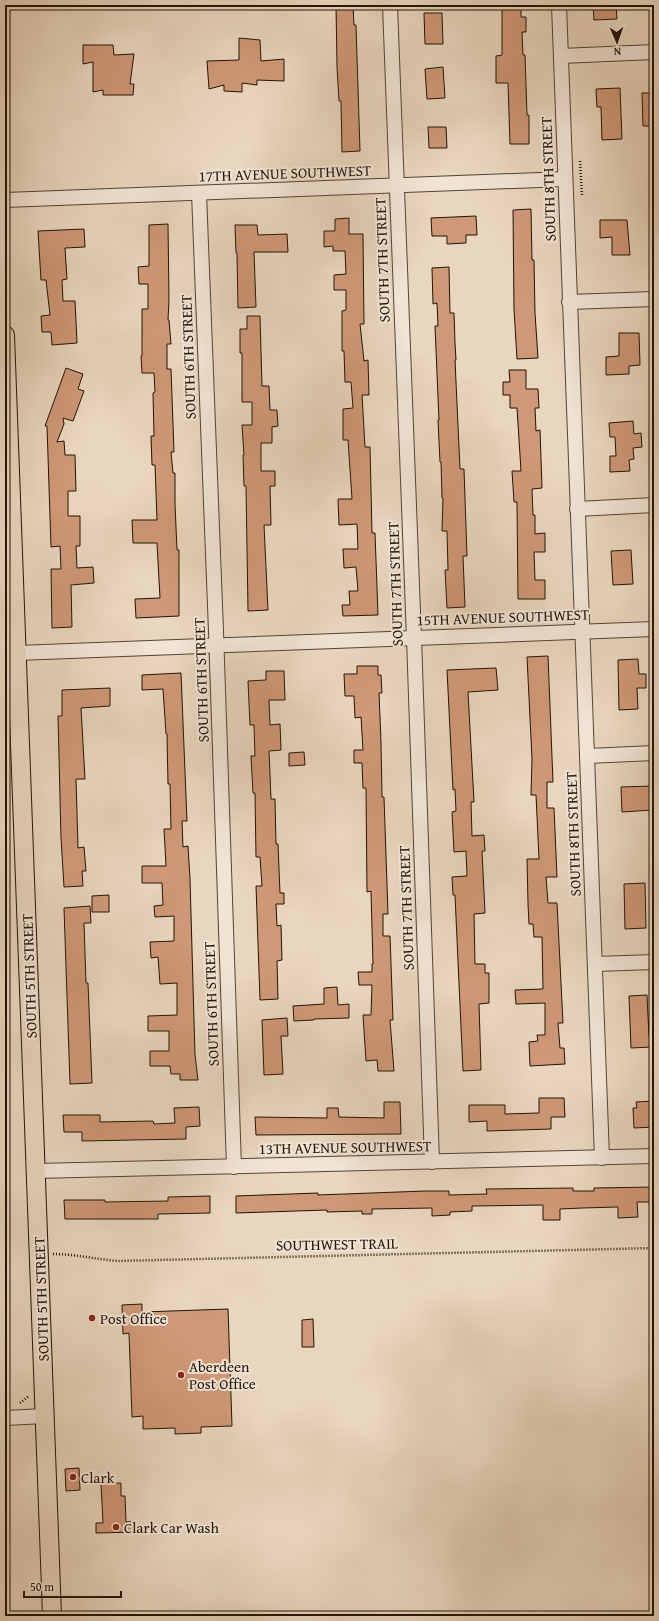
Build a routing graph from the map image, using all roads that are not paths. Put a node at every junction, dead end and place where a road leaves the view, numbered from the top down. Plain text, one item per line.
1 (390, 5) edge
2 (559, 5) edge
3 (654, 52) edge
4 (561, 56) junction
5 (565, 179) junction
6 (396, 186) junction
7 (199, 193) junction
8 (5, 200) edge
9 (654, 299) edge
10 (569, 302) junction
11 (5, 335) edge
12 (654, 505) edge
13 (577, 509) junction
14 (654, 629) edge
15 (582, 631) junction
16 (414, 638) junction
17 (216, 646) junction
18 (17, 653) junction
19 (654, 753) edge
20 (588, 756) junction
21 (654, 962) edge
22 (595, 964) junction
23 (654, 1156) edge
24 (602, 1158) junction
25 (432, 1162) junction
26 (234, 1167) junction
27 (36, 1171) junction
28 (45, 1416) junction
29 (5, 1418) edge
30 (52, 1616) edge

1 - 6 street, SOUTH 7TH STREET
2 - 4 street, SOUTH 8TH STREET
3 - 4 street
4 - 5 street, SOUTH 8TH STREET
5 - 6 street, 17TH AVENUE SOUTHWEST
5 - 10 street, SOUTH 8TH STREET
6 - 7 street, 17TH AVENUE SOUTHWEST
6 - 16 street, SOUTH 7TH STREET
7 - 8 street, 17TH AVENUE SOUTHWEST
7 - 17 street, SOUTH 6TH STREET
9 - 10 street
10 - 13 street, SOUTH 8TH STREET
11 - 18 main road, SOUTH 5TH STREET
12 - 13 street
13 - 15 street, SOUTH 8TH STREET
14 - 15 street, 15TH AVENUE SOUTHWEST
15 - 16 street, 15TH AVENUE SOUTHWEST
15 - 20 street, SOUTH 8TH STREET
16 - 17 street, 15TH AVENUE SOUTHWEST
16 - 25 street, SOUTH 7TH STREET
17 - 18 street, 15TH AVENUE SOUTHWEST
17 - 26 street, SOUTH 6TH STREET
18 - 27 main road, SOUTH 5TH STREET
19 - 20 street
20 - 22 street, SOUTH 8TH STREET
21 - 22 street
22 - 24 street, SOUTH 8TH STREET
23 - 24 street, 13TH AVENUE SOUTHWEST
24 - 25 street, 13TH AVENUE SOUTHWEST
25 - 26 street, 13TH AVENUE SOUTHWEST
26 - 27 street, 13TH AVENUE SOUTHWEST
27 - 28 main road, SOUTH 5TH STREET
28 - 29 street
28 - 30 main road, SOUTH 5TH STREET

